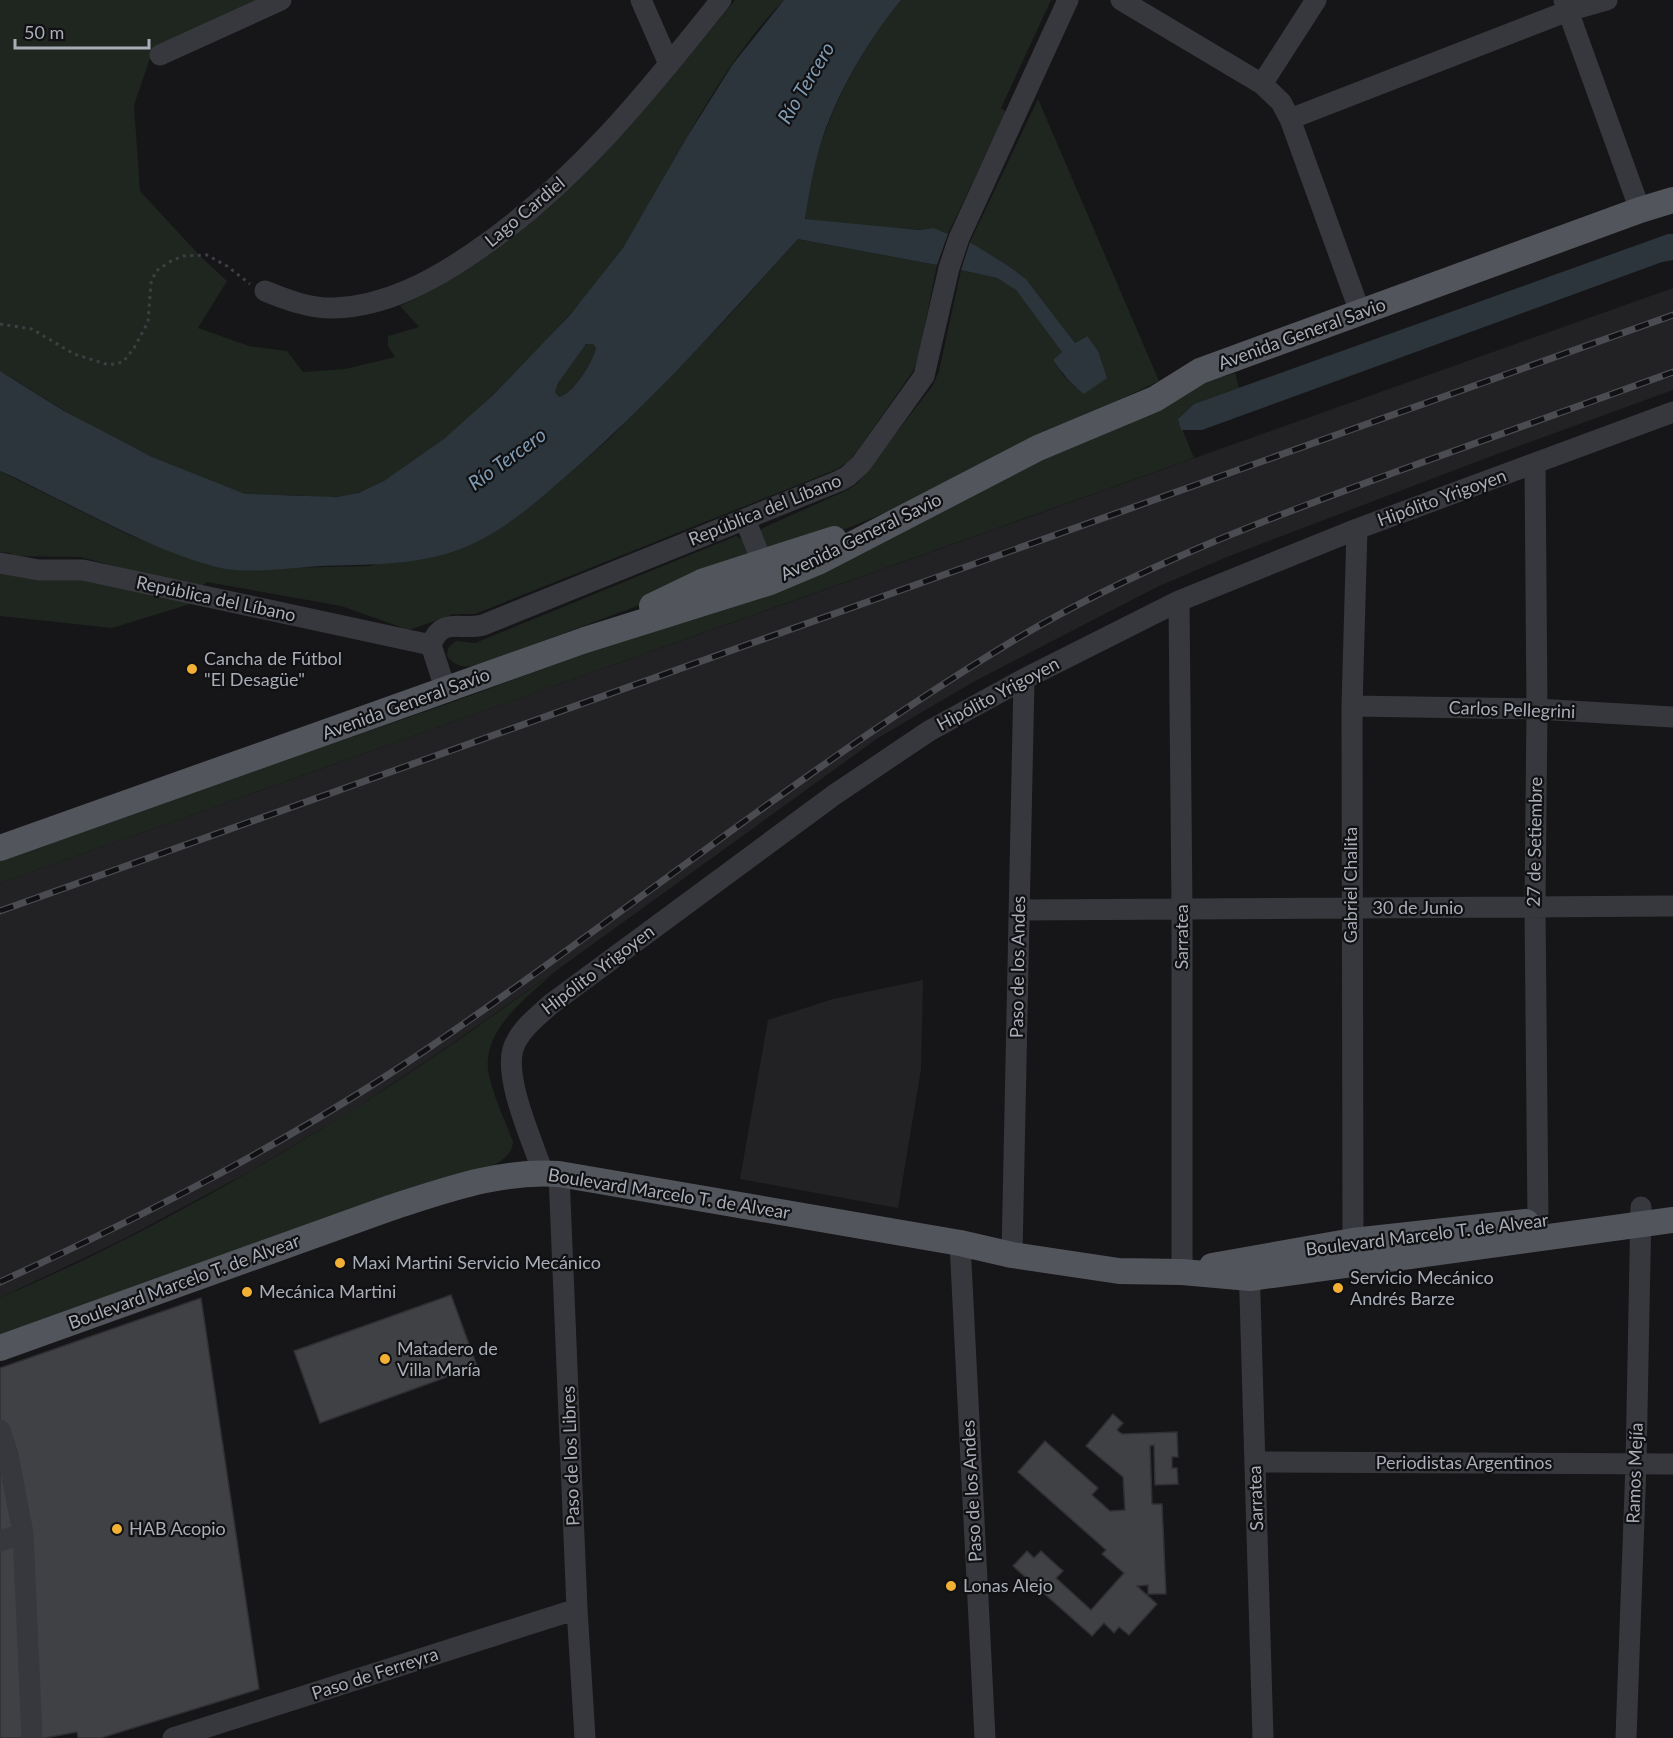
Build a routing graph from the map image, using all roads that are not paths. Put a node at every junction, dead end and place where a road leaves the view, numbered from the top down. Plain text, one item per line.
1 (281, 0) edge
2 (641, 0) edge
3 (721, 0) edge
4 (1068, 0) edge
5 (1121, 0) edge
6 (1316, 0) edge
7 (1607, 0) edge
8 (1566, 5) edge
9 (160, 55) dead end
10 (669, 64) junction
11 (1262, 84) junction
12 (1290, 119) junction
13 (1673, 200) edge
14 (1640, 210) junction
15 (265, 291) road end
16 (1360, 312) junction
17 (1673, 412) edge
18 (1535, 464) junction
19 (745, 519) junction
20 (1357, 529) junction
21 (0, 563) edge
22 (766, 572) junction
23 (1179, 601) junction
24 (431, 645) junction
25 (1024, 679) junction
26 (446, 691) junction
27 (1352, 706) junction
28 (1537, 709) junction
29 (1673, 717) edge
30 (0, 848) edge
31 (1673, 906) edge
32 (1182, 908) junction
33 (1535, 908) junction
34 (1351, 909) junction
35 (1020, 910) junction
36 (551, 1174) junction
37 (1673, 1204) edge
38 (1641, 1215) junction
39 (1673, 1220) edge
40 (1538, 1221) junction
41 (1353, 1241) junction
42 (960, 1243) junction
43 (1012, 1256) junction
44 (1249, 1268) junction
45 (1182, 1272) junction
46 (0, 1348) edge
47 (0, 1430) edge
48 (4, 1457) edge
49 (1255, 1462) junction
50 (1636, 1464) junction
51 (1673, 1464) edge
52 (23, 1533) junction
53 (0, 1541) edge
54 (577, 1609) junction
55 (32, 1738) edge
56 (173, 1738) edge
57 (585, 1738) edge
58 (985, 1738) edge
59 (1263, 1738) edge
60 (1626, 1738) edge

1 - 9 street
2 - 10 street
3 - 10 street, Lago Cardiel
4 - 19 street, República del Líbano
5 - 11 street
6 - 11 street
7 - 8 street
8 - 12 street
8 - 14 street
10 - 15 street, Lago Cardiel
11 - 12 street
12 - 16 street
13 - 14 main road, Avenida General Savio
14 - 16 main road, Avenida General Savio
16 - 22 main road, Avenida General Savio
17 - 18 street, Hipólito Yrigoyen
18 - 20 street, Hipólito Yrigoyen
18 - 28 street, 27 de Setiembre
19 - 22 street
19 - 24 street, República del Líbano
20 - 23 street, Hipólito Yrigoyen
20 - 27 street, Gabriel Chalita
21 - 24 street, República del Líbano
22 - 26 main road, Avenida General Savio
23 - 25 street, Hipólito Yrigoyen
23 - 32 street, Sarratea
24 - 26 street
25 - 35 street, Paso de los Andes
25 - 36 street, Hipólito Yrigoyen
26 - 30 main road, Avenida General Savio
27 - 28 street, Carlos Pellegrini
27 - 34 street, Gabriel Chalita
28 - 29 street, Carlos Pellegrini
28 - 33 street, 27 de Setiembre
31 - 33 street, 30 de Junio
32 - 34 street, 30 de Junio
32 - 35 street, 30 de Junio
32 - 45 street, Sarratea
33 - 34 street, 30 de Junio
33 - 40 street, 27 de Setiembre
34 - 41 street, Gabriel Chalita
35 - 43 street, Paso de los Andes
36 - 42 main road, Boulevard Marcelo T. de Alvear
36 - 46 main road, Boulevard Marcelo T. de Alvear
36 - 54 street, Paso de los Libres
37 - 38 main road, Boulevard Marcelo T. de Alvear
38 - 39 main road, Boulevard Marcelo T. de Alvear
38 - 40 main road, Boulevard Marcelo T. de Alvear
38 - 44 main road, Boulevard Marcelo T. de Alvear
38 - 50 street, Ramos Mejía
40 - 41 main road, Boulevard Marcelo T. de Alvear
41 - 44 main road, Boulevard Marcelo T. de Alvear
42 - 43 main road, Boulevard Marcelo T. de Alvear
42 - 58 street, Paso de los Andes
43 - 45 main road, Boulevard Marcelo T. de Alvear
44 - 45 main road, Boulevard Marcelo T. de Alvear
44 - 49 street, Sarratea
47 - 48 street
48 - 52 street
49 - 50 street, Periodistas Argentinos
49 - 59 street, Sarratea
50 - 51 street, Periodistas Argentinos
50 - 60 street, Ramos Mejía
52 - 53 street
52 - 55 street
54 - 56 street, Paso de Ferreyra
54 - 57 street, Paso de los Libres

